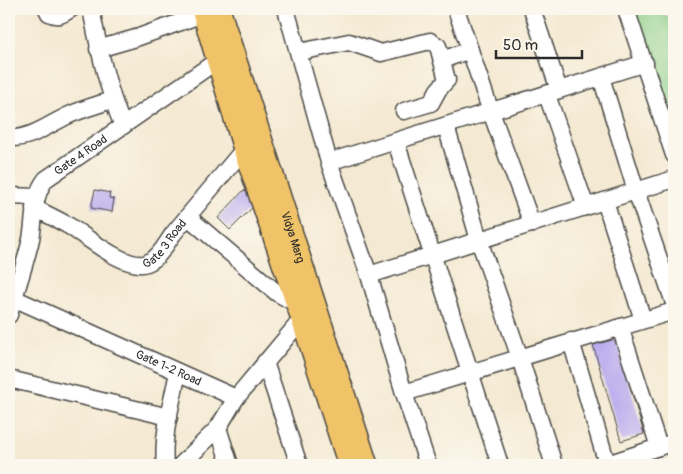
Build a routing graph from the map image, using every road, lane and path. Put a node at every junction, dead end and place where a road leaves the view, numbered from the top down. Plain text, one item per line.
1 (47, 9) edge
2 (71, 9) edge
3 (91, 9) edge
4 (286, 9) edge
5 (456, 9) edge
6 (532, 9) edge
7 (626, 9) edge
8 (208, 10) edge
9 (98, 48) junction
10 (470, 50) junction
11 (299, 52) junction
12 (218, 60) junction
13 (442, 60) junction
14 (645, 63) junction
15 (601, 77) junction
16 (553, 92) junction
17 (112, 100) junction
18 (404, 111) dead end
19 (491, 112) junction
20 (123, 126) junction
21 (446, 126) junction
22 (9, 138) edge
23 (396, 142) junction
24 (244, 149) junction
25 (674, 155) edge
26 (329, 162) junction
27 (674, 179) edge
28 (636, 191) junction
29 (9, 196) edge
30 (606, 201) junction
31 (35, 203) junction
32 (586, 207) junction
33 (188, 217) junction
34 (532, 224) junction
35 (479, 240) junction
36 (432, 256) junction
37 (369, 275) junction
38 (11, 297) edge
39 (674, 303) edge
40 (674, 311) edge
41 (299, 312) junction
42 (9, 315) edge
43 (643, 320) junction
44 (620, 327) junction
45 (571, 341) junction
46 (520, 358) junction
47 (265, 362) junction
48 (178, 372) junction
49 (470, 373) junction
50 (9, 379) edge
51 (404, 393) junction
52 (236, 398) junction
53 (169, 417) junction
54 (218, 428) junction
55 (667, 445) edge
56 (165, 465) edge
57 (181, 465) edge
58 (230, 465) edge
59 (299, 465) edge
60 (349, 465) edge
61 (367, 465) edge
62 (428, 465) edge
63 (500, 465) edge
64 (554, 465) edge
65 (605, 465) edge

1 - 2 street
3 - 9 street
4 - 11 street
5 - 10 street
6 - 16 street
7 - 14 street
8 - 9 street
8 - 12 main road, Vidya Marg
8 - 61 main road, Vidya Marg
9 - 17 street
10 - 13 street
10 - 19 street
11 - 13 street
11 - 26 street
12 - 20 street, Gate 4 Road
12 - 24 main road, Vidya Marg
13 - 18 street
14 - 15 street
14 - 25 street
15 - 16 street
15 - 28 street
16 - 19 street
16 - 32 street
17 - 20 street
17 - 22 street
19 - 21 street
19 - 34 street
20 - 31 street, Gate 4 Road
21 - 23 street
21 - 35 street
23 - 26 street
23 - 36 street
24 - 33 street, Gate 3 Road
24 - 41 main road, Vidya Marg
26 - 37 street
27 - 28 street
28 - 30 street
28 - 39 street
29 - 31 street
30 - 32 street
30 - 43 street
31 - 33 street, Gate 3 Road
31 - 38 street, Gate 4 Road
32 - 34 street
33 - 41 street
34 - 35 street
35 - 36 street
35 - 46 street
36 - 37 street
36 - 49 street
37 - 51 street
38 - 42 street, Gate 4 Road
38 - 48 street, Gate 1-2 Road
40 - 43 street
41 - 47 street
41 - 60 main road, Vidya Marg
43 - 44 street
44 - 45 street
44 - 55 street
45 - 46 street
45 - 65 street
46 - 49 street
46 - 64 street
47 - 52 street
47 - 59 street
48 - 52 street, Gate 1-2 Road
48 - 53 street
49 - 51 street
49 - 63 street
50 - 53 street
51 - 62 street
52 - 54 street
53 - 56 street
54 - 57 street
54 - 58 street
55 - 65 street

